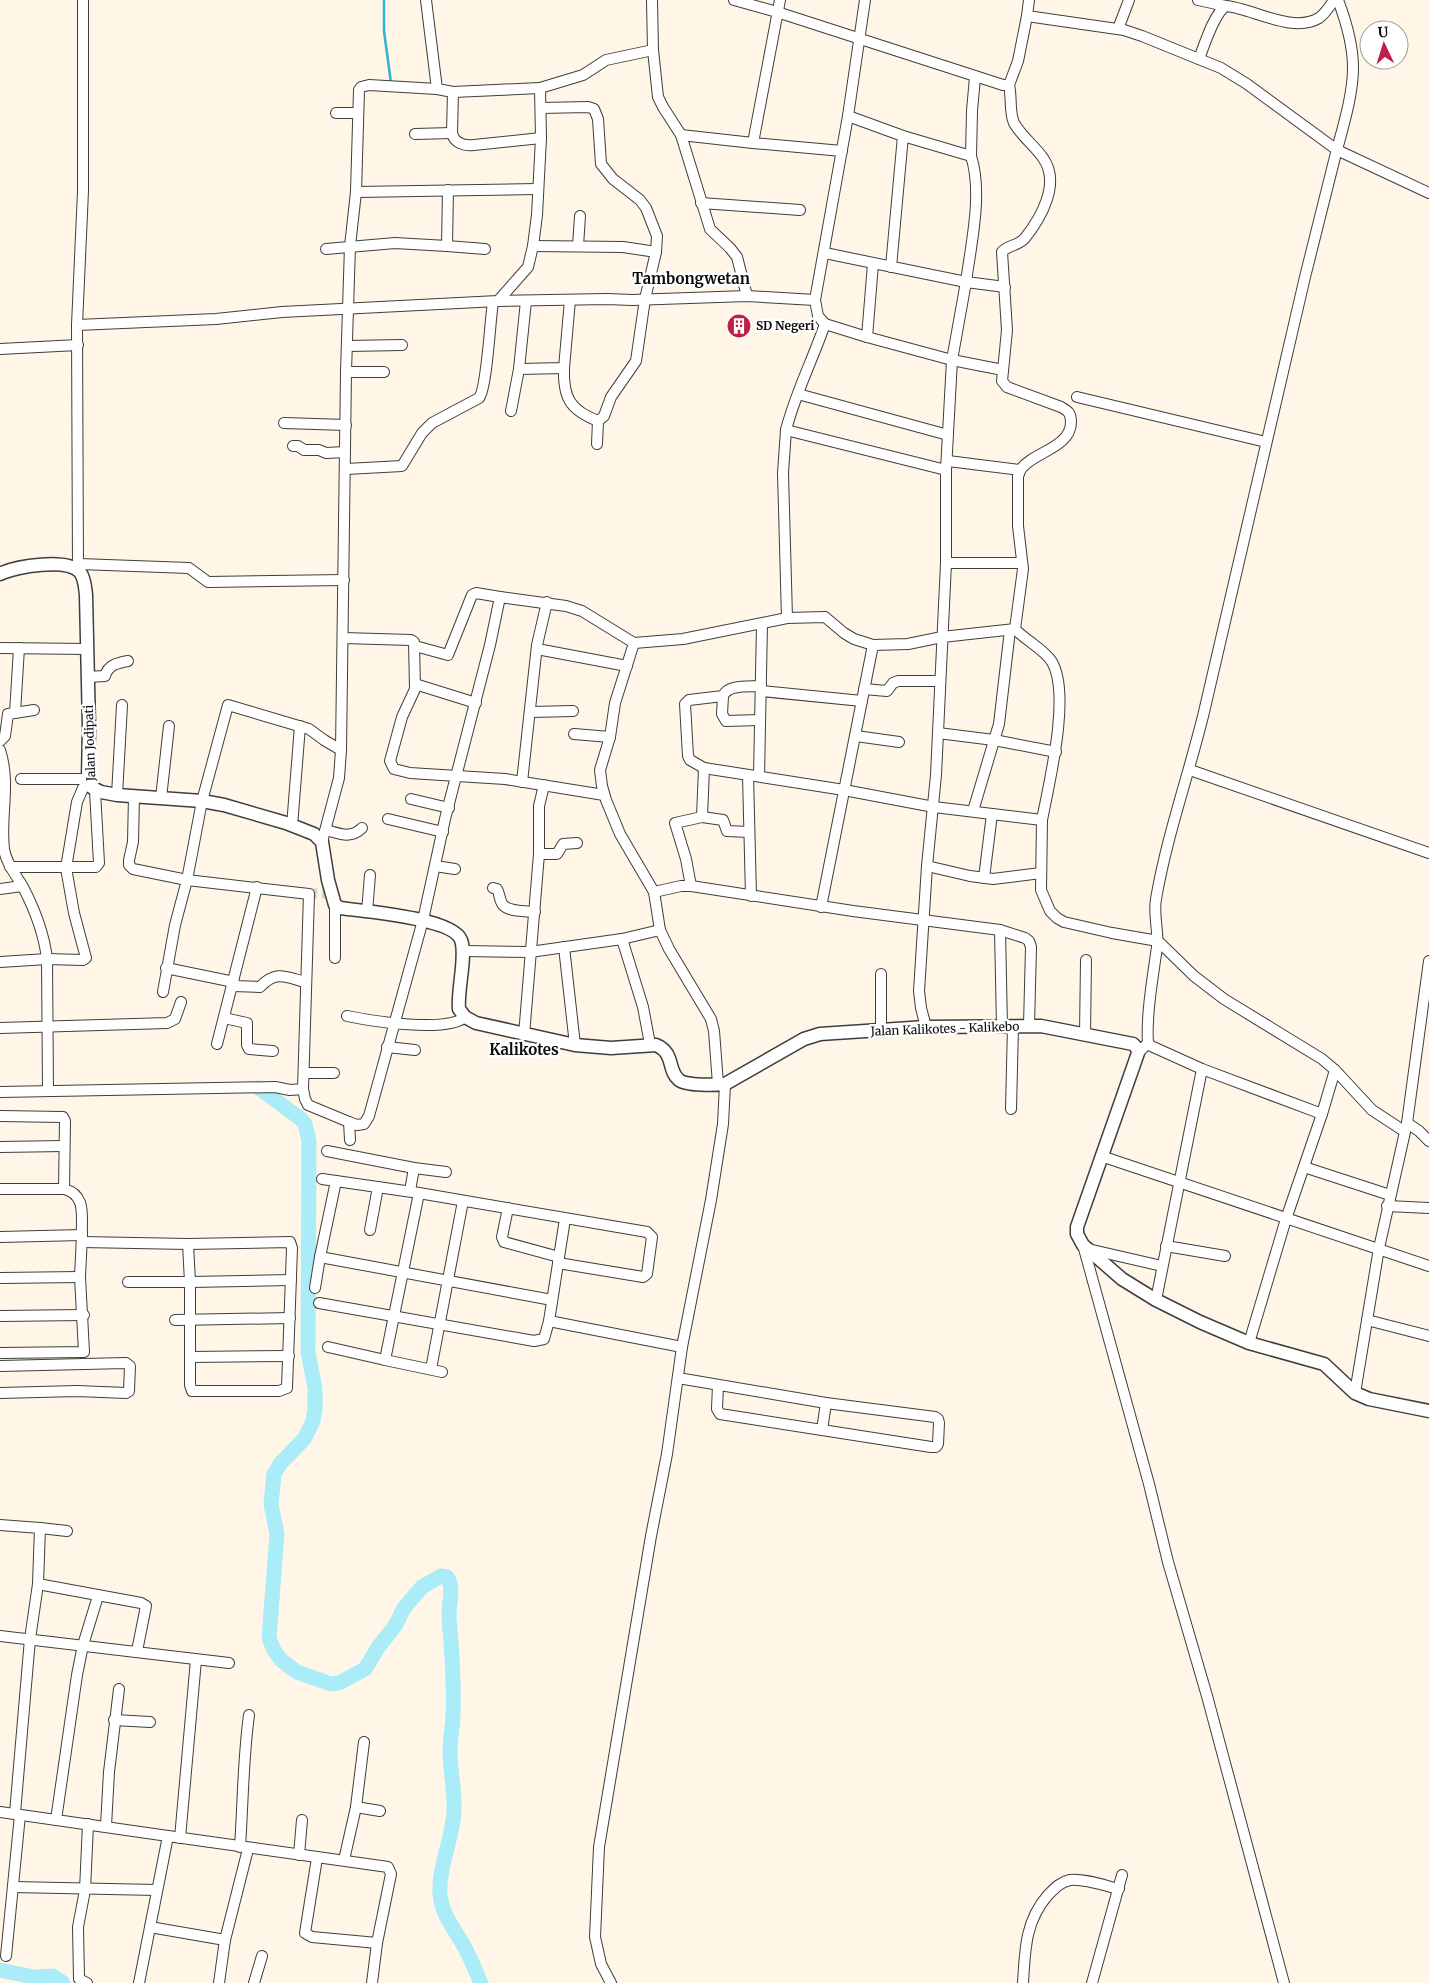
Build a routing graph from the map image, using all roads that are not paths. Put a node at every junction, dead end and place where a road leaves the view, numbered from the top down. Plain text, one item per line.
1 (83, 0) edge
2 (426, 0) edge
3 (652, 0) edge
4 (734, 0) edge
5 (780, 0) edge
6 (865, 0) edge
7 (1029, 0) edge
8 (1129, 0) edge
9 (1198, 0) edge
10 (1334, 0) edge
11 (1338, 0) edge
12 (1229, 4) edge
13 (777, 12) junction
14 (1026, 19) junction
15 (1118, 29) junction
16 (859, 38) junction
17 (653, 50) junction
18 (1199, 59) junction
19 (975, 77) junction
20 (1009, 85) junction
21 (540, 88) junction
22 (437, 90) junction
23 (453, 92) junction
24 (541, 108) junction
25 (336, 113) dead end
26 (357, 113) junction
27 (848, 116) junction
28 (452, 133) junction
29 (416, 134) dead end
30 (681, 135) junction
31 (903, 136) junction
32 (541, 138) junction
33 (753, 143) junction
34 (842, 151) junction
35 (1336, 153) junction
36 (971, 156) junction
37 (538, 189) junction
38 (448, 190) junction
39 (356, 192) junction
40 (1429, 193) edge
41 (701, 203) junction
42 (800, 210) dead end
43 (580, 216) dead end
44 (350, 246) junction
45 (447, 246) junction
46 (533, 246) junction
47 (578, 246) junction
48 (326, 249) dead end
49 (485, 249) dead end
50 (656, 252) junction
51 (825, 254) junction
52 (873, 264) junction
53 (891, 267) junction
54 (966, 282) junction
55 (1005, 287) junction
56 (748, 296) junction
57 (645, 299) junction
58 (570, 300) junction
59 (816, 300) junction
60 (526, 301) junction
61 (496, 302) junction
62 (349, 309) junction
63 (825, 324) junction
64 (77, 325) junction
65 (867, 337) junction
66 (78, 345) junction
67 (402, 345) dead end
68 (348, 346) junction
69 (0, 349) edge
70 (952, 360) junction
71 (564, 368) junction
72 (519, 369) junction
73 (1003, 370) junction
74 (346, 372) junction
75 (384, 372) dead end
76 (798, 394) junction
77 (1077, 397) dead end
78 (511, 411) dead end
79 (598, 421) junction
80 (284, 423) dead end
81 (346, 425) junction
82 (786, 430) junction
83 (948, 435) junction
84 (1266, 442) junction
85 (597, 444) dead end
86 (293, 446) dead end
87 (345, 452) junction
88 (947, 465) junction
89 (346, 470) junction
90 (1020, 470) junction
91 (946, 563) junction
92 (1022, 563) junction
93 (79, 567) junction
94 (0, 574) edge
95 (344, 580) junction
96 (500, 596) junction
97 (547, 602) junction
98 (787, 618) junction
99 (762, 624) junction
100 (1012, 630) junction
101 (942, 637) junction
102 (343, 638) junction
103 (634, 643) junction
104 (873, 645) junction
105 (415, 646) junction
106 (0, 648) edge
107 (19, 648) junction
108 (87, 649) junction
109 (537, 649) junction
110 (128, 661) dead end
111 (627, 666) junction
112 (97, 676) junction
113 (940, 681) junction
114 (415, 684) junction
115 (761, 688) junction
116 (864, 689) junction
117 (723, 696) junction
118 (862, 701) junction
119 (476, 703) junction
120 (122, 705) dead end
121 (34, 710) dead end
122 (573, 711) dead end
123 (531, 712) junction
124 (15, 713) junction
125 (760, 720) junction
126 (169, 726) dead end
127 (300, 726) junction
128 (938, 733) junction
129 (574, 734) dead end
130 (856, 736) junction
131 (610, 737) junction
132 (994, 740) junction
133 (898, 742) dead end
134 (0, 744) edge
135 (341, 750) junction
136 (1056, 752) junction
137 (704, 768) junction
138 (1190, 770) junction
139 (2, 774) edge
140 (458, 775) junction
141 (748, 775) junction
142 (759, 776) junction
143 (21, 779) dead end
144 (522, 782) junction
145 (91, 784) junction
146 (544, 785) junction
147 (844, 790) junction
148 (117, 795) junction
149 (604, 795) junction
150 (134, 796) junction
151 (160, 798) junction
152 (411, 799) dead end
153 (202, 802) junction
154 (934, 807) junction
155 (449, 808) junction
156 (973, 811) junction
157 (1, 814) edge
158 (992, 814) junction
159 (702, 817) junction
160 (388, 819) dead end
161 (1042, 820) junction
162 (292, 826) junction
163 (362, 828) dead end
164 (443, 832) junction
165 (749, 832) junction
166 (324, 836) junction
167 (577, 843) dead end
168 (2, 850) edge
169 (1429, 853) edge
170 (539, 854) junction
171 (435, 866) junction
172 (927, 866) junction
173 (10, 867) junction
174 (66, 868) junction
175 (455, 869) dead end
176 (1040, 873) junction
177 (370, 874) dead end
178 (984, 878) junction
179 (187, 880) junction
180 (22, 886) junction
181 (692, 886) junction
182 (257, 887) junction
183 (493, 888) dead end
184 (0, 889) edge
185 (654, 892) junction
186 (752, 896) junction
187 (335, 904) junction
188 (821, 906) junction
189 (367, 912) junction
190 (535, 912) junction
191 (423, 920) junction
192 (924, 921) junction
193 (660, 930) junction
194 (1000, 930) junction
195 (622, 939) junction
196 (1158, 941) junction
197 (564, 948) junction
198 (463, 951) junction
199 (530, 952) junction
200 (335, 958) dead end
201 (47, 959) junction
202 (1086, 960) dead end
203 (1429, 961) edge
204 (0, 962) edge
205 (166, 968) junction
206 (881, 974) dead end
207 (305, 982) junction
208 (233, 984) junction
209 (163, 992) dead end
210 (181, 1002) dead end
211 (347, 1016) dead end
212 (465, 1017) junction
213 (224, 1018) junction
214 (393, 1023) junction
215 (1007, 1026) junction
216 (1029, 1026) junction
217 (47, 1027) junction
218 (926, 1027) junction
219 (0, 1028) edge
220 (881, 1031) junction
221 (524, 1035) junction
222 (1085, 1035) junction
223 (1148, 1043) junction
224 (217, 1044) dead end
225 (650, 1044) junction
226 (575, 1045) junction
227 (387, 1046) junction
228 (415, 1050) dead end
229 (273, 1051) dead end
230 (1138, 1053) junction
231 (1202, 1069) junction
232 (1335, 1070) junction
233 (304, 1073) junction
234 (334, 1074) dead end
235 (722, 1084) junction
236 (303, 1089) junction
237 (48, 1091) junction
238 (0, 1092) edge
239 (1011, 1109) dead end
240 (1322, 1114) junction
241 (0, 1116) edge
242 (349, 1122) junction
243 (1405, 1127) junction
244 (350, 1140) dead end
245 (1429, 1142) edge
246 (64, 1146) junction
247 (0, 1147) edge
248 (327, 1151) dead end
249 (1102, 1156) junction
250 (1304, 1167) junction
251 (414, 1168) junction
252 (446, 1172) dead end
253 (322, 1179) dead end
254 (336, 1181) junction
255 (1178, 1182) junction
256 (378, 1186) junction
257 (0, 1189) edge
258 (64, 1189) junction
259 (414, 1192) junction
260 (1389, 1200) junction
261 (463, 1201) junction
262 (508, 1208) junction
263 (1429, 1208) edge
264 (565, 1219) junction
265 (1286, 1219) junction
266 (370, 1230) dead end
267 (0, 1237) edge
268 (84, 1240) junction
269 (188, 1244) junction
270 (1166, 1246) junction
271 (1085, 1247) junction
272 (1379, 1248) junction
273 (1225, 1256) dead end
274 (320, 1257) junction
275 (558, 1260) junction
276 (1162, 1266) junction
277 (1429, 1266) edge
278 (402, 1271) junction
279 (80, 1277) junction
280 (0, 1278) edge
281 (291, 1280) junction
282 (450, 1280) junction
283 (128, 1282) dead end
284 (190, 1282) junction
285 (315, 1288) dead end
286 (552, 1300) junction
287 (1156, 1300) junction
288 (320, 1303) dead end
289 (84, 1315) junction
290 (0, 1316) edge
291 (394, 1317) junction
292 (290, 1318) junction
293 (191, 1319) junction
294 (175, 1320) dead end
295 (1367, 1320) junction
296 (549, 1321) junction
297 (440, 1324) junction
298 (1429, 1336) edge
299 (1249, 1343) junction
300 (328, 1347) dead end
301 (682, 1347) junction
302 (0, 1353) edge
303 (289, 1356) junction
304 (191, 1357) junction
305 (385, 1360) junction
306 (0, 1366) edge
307 (431, 1369) junction
308 (442, 1372) dead end
309 (678, 1378) junction
310 (718, 1385) junction
311 (0, 1393) edge
312 (1355, 1393) junction
313 (826, 1403) junction
314 (1429, 1411) edge
315 (822, 1430) junction
316 (0, 1525) edge
317 (40, 1528) junction
318 (67, 1531) dead end
319 (38, 1584) junction
320 (98, 1596) junction
321 (0, 1636) edge
322 (30, 1639) junction
323 (83, 1645) junction
324 (137, 1652) junction
325 (196, 1660) junction
326 (229, 1663) dead end
327 (119, 1689) dead end
328 (250, 1715) dead end
329 (114, 1720) junction
330 (150, 1722) dead end
331 (364, 1742) dead end
332 (356, 1807) junction
333 (380, 1811) dead end
334 (0, 1812) edge
335 (18, 1814) junction
336 (56, 1820) junction
337 (302, 1820) dead end
338 (88, 1824) junction
339 (106, 1826) junction
340 (168, 1836) junction
341 (180, 1838) junction
342 (244, 1848) junction
343 (299, 1855) junction
344 (317, 1858) junction
345 (344, 1860) junction
346 (1122, 1875) dead end
347 (13, 1887) junction
348 (1119, 1889) junction
349 (85, 1890) junction
350 (157, 1890) junction
351 (150, 1927) junction
352 (226, 1940) junction
353 (377, 1943) junction
354 (6, 1956) dead end
355 (262, 1956) dead end
356 (87, 1983) edge
357 (140, 1983) edge
358 (219, 1983) edge
359 (254, 1983) edge
360 (372, 1983) edge
361 (611, 1983) edge
362 (1023, 1983) edge
363 (1092, 1983) edge
364 (1284, 1983) edge

1 - 64 street
2 - 22 street
3 - 17 street
4 - 13 street
5 - 13 street
6 - 16 street
7 - 14 street
8 - 15 street
9 - 12 street
10 - 12 street
11 - 35 street
12 - 18 street
13 - 16 street
13 - 33 street
14 - 15 street
14 - 20 street
15 - 18 street
16 - 19 street
16 - 27 street
17 - 21 street
17 - 30 street
18 - 35 street
19 - 20 street
19 - 36 street
20 - 55 street
21 - 23 street
21 - 24 street
22 - 23 street
22 - 26 street
23 - 28 street
24 - 32 street
24 - 50 street
25 - 26 street
26 - 39 street
27 - 31 street
27 - 34 street
28 - 29 street
28 - 32 street
30 - 33 street
30 - 41 street
31 - 36 street
31 - 53 street
32 - 37 street
33 - 34 street
34 - 51 street
35 - 40 street
35 - 84 street
36 - 54 street
37 - 38 street
37 - 46 street
38 - 39 street
38 - 45 street
39 - 44 street
41 - 42 street
41 - 56 street
43 - 47 street
44 - 45 street
44 - 48 street
44 - 62 street
45 - 49 street
46 - 47 street
46 - 61 street
47 - 50 street
50 - 57 street
51 - 52 street
51 - 59 street
52 - 53 street
52 - 65 street
53 - 54 street
54 - 55 street
54 - 70 street
55 - 73 street
56 - 57 street
56 - 59 street
57 - 58 street
57 - 79 street
58 - 60 street
58 - 71 street
59 - 63 street
60 - 61 street
60 - 72 street
61 - 62 street
61 - 89 street
62 - 64 street
62 - 68 street
63 - 65 street
63 - 76 street
64 - 66 street
65 - 70 street
66 - 69 street
66 - 93 street
67 - 68 street
68 - 74 street
70 - 73 street
70 - 83 street
71 - 72 street
71 - 79 street
72 - 78 street
73 - 90 street
74 - 75 street
74 - 81 street
76 - 82 street
76 - 83 street
77 - 84 street
79 - 85 street
80 - 81 street
81 - 87 street
82 - 88 street
82 - 98 street
83 - 88 street
84 - 138 street
86 - 87 street
87 - 89 street
88 - 90 street
88 - 91 street
89 - 95 street
90 - 92 street
91 - 92 street
91 - 101 street
92 - 100 street
93 - 94 street
93 - 95 street
93 - 108 street, Jalan Jodipati
95 - 102 street
96 - 97 street
96 - 105 street
96 - 119 street
97 - 103 street
97 - 109 street
98 - 99 street
98 - 104 street
99 - 103 street
99 - 115 street
100 - 101 street
100 - 132 street
100 - 136 street
101 - 104 street
101 - 113 street
102 - 105 street
102 - 135 street
103 - 111 street
104 - 116 street
105 - 114 street
106 - 107 street
107 - 108 street
107 - 124 street
108 - 112 street, Jalan Jodipati
109 - 111 street
109 - 123 street
110 - 112 street
111 - 131 street
112 - 145 street, Jalan Jodipati
113 - 116 street
113 - 128 street
114 - 119 street
114 - 140 street
115 - 117 street
115 - 118 street
115 - 125 street
116 - 118 street
117 - 125 street
117 - 137 street
118 - 130 street
119 - 140 street
120 - 148 street
121 - 124 street
122 - 123 street
123 - 144 street
124 - 134 street
125 - 142 street
126 - 151 street
127 - 135 street
127 - 153 street
127 - 162 street
128 - 132 street
128 - 154 street
129 - 131 street
130 - 133 street
130 - 147 street
131 - 149 street
132 - 136 street
132 - 156 street
134 - 139 street
135 - 166 street
136 - 161 street
137 - 141 street
137 - 159 street
138 - 169 street
138 - 196 street
139 - 157 street
140 - 144 street
140 - 155 street
141 - 142 street
141 - 165 street
142 - 147 street
143 - 145 street
144 - 146 street
145 - 148 street, Jalan Jodipati
145 - 174 street
145 - 174 street
146 - 149 street
146 - 170 street
147 - 154 street
147 - 188 street
148 - 150 street, Jalan Jodipati
149 - 185 street
150 - 151 street, Jalan Jodipati
150 - 179 street
151 - 153 street, Jalan Jodipati
152 - 155 street
153 - 162 street, Jalan Jodipati
153 - 179 street
154 - 156 street
154 - 172 street
155 - 164 street
156 - 158 street
157 - 168 street
158 - 161 street
158 - 178 street
159 - 165 street
159 - 181 street
160 - 164 street
161 - 176 street
162 - 166 street, Jalan Jodipati
163 - 166 street
164 - 171 street
165 - 186 street
166 - 187 street
167 - 170 street
168 - 173 street
170 - 190 street
171 - 175 street
171 - 191 street
172 - 178 street
172 - 192 street
173 - 174 street
173 - 180 street
174 - 201 street
176 - 178 street
176 - 196 street
177 - 189 street
179 - 182 street
179 - 205 street
180 - 184 street
180 - 201 street
181 - 185 street
181 - 186 street
182 - 207 street
182 - 208 street
183 - 190 street
185 - 193 street
186 - 188 street
187 - 189 street
187 - 200 street
188 - 192 street
189 - 191 street
190 - 199 street
191 - 198 street
191 - 214 street
192 - 194 street
192 - 218 street
193 - 195 street
193 - 235 street
194 - 215 street
194 - 216 street
195 - 197 street
195 - 225 street
196 - 223 street
196 - 232 street
197 - 199 street
197 - 226 street
198 - 199 street
198 - 212 street
199 - 221 street
201 - 204 street
201 - 217 street
202 - 222 street
203 - 243 street
205 - 208 street
205 - 209 street
206 - 220 street
207 - 208 street
207 - 233 street
208 - 213 street
210 - 217 street
211 - 214 street
212 - 214 street
212 - 221 street
213 - 224 street
213 - 229 street
214 - 227 street
215 - 216 street, Jalan Kalikotes - Kalikebo
215 - 218 street, Jalan Kalikotes - Kalikebo
215 - 239 street
216 - 222 street, Jalan Kalikotes - Kalikebo
217 - 219 street
217 - 237 street
218 - 220 street, Jalan Kalikotes - Kalikebo
220 - 235 street, Jalan Kalikotes - Kalikebo
221 - 226 street
222 - 230 street, Jalan Kalikotes - Kalikebo
223 - 230 street
223 - 231 street
225 - 226 street
225 - 235 street
227 - 228 street
227 - 242 street
230 - 249 street
231 - 240 street
231 - 255 street
232 - 240 street
232 - 243 street
233 - 234 street
233 - 236 street
235 - 301 street
236 - 237 street
236 - 242 street
237 - 238 street
240 - 250 street
241 - 246 street
242 - 244 street
243 - 245 street
243 - 260 street
246 - 247 street
246 - 258 street
248 - 251 street
249 - 255 street
249 - 271 street
250 - 260 street
250 - 265 street
251 - 252 street
251 - 259 street
253 - 254 street
254 - 256 street
254 - 274 street
255 - 265 street
255 - 270 street
256 - 259 street
256 - 266 street
257 - 258 street
258 - 268 street
259 - 261 street
259 - 278 street
260 - 263 street
260 - 272 street
261 - 262 street
261 - 282 street
262 - 264 street
262 - 275 street
264 - 275 street
264 - 275 street
265 - 272 street
265 - 299 street
267 - 268 street
268 - 269 street
268 - 279 street
269 - 281 street
269 - 284 street
270 - 273 street
270 - 276 street
271 - 276 street
271 - 287 street
271 - 364 street
272 - 277 street
272 - 295 street
274 - 278 street
274 - 285 street
275 - 286 street
276 - 287 street
278 - 282 street
278 - 291 street
279 - 280 street
279 - 289 street
281 - 284 street
281 - 292 street
282 - 286 street
282 - 297 street
283 - 284 street
284 - 293 street
286 - 296 street
287 - 299 street
288 - 291 street
289 - 290 street
289 - 302 street
291 - 297 street
291 - 305 street
292 - 293 street
292 - 303 street
293 - 294 street
293 - 304 street
295 - 298 street
295 - 312 street
296 - 297 street
296 - 301 street
297 - 307 street
299 - 312 street
300 - 305 street
301 - 309 street
303 - 304 street
303 - 304 street
305 - 307 street
306 - 311 street
307 - 308 street
309 - 310 street
309 - 361 street
310 - 313 street
310 - 315 street
312 - 314 street
313 - 315 street
313 - 315 street
316 - 317 street
317 - 318 street
317 - 319 street
319 - 320 street
319 - 322 street
320 - 323 street
320 - 324 street
321 - 322 street
322 - 323 street
322 - 335 street
323 - 324 street
323 - 336 street
324 - 325 street
325 - 326 street
325 - 341 street
327 - 329 street
328 - 342 street
329 - 330 street
329 - 339 street
331 - 332 street
332 - 333 street
332 - 345 street
334 - 335 street
335 - 336 street
335 - 347 street
336 - 338 street
337 - 343 street
338 - 339 street
338 - 349 street
339 - 340 street
340 - 341 street
340 - 350 street
341 - 342 street
342 - 343 street
342 - 352 street
343 - 344 street
344 - 345 street
344 - 353 street
345 - 353 street
346 - 348 street
347 - 349 street
347 - 354 street
348 - 362 street
348 - 363 street
349 - 350 street
349 - 356 street
350 - 351 street
351 - 352 street
351 - 357 street
352 - 358 street
353 - 360 street
355 - 359 street

